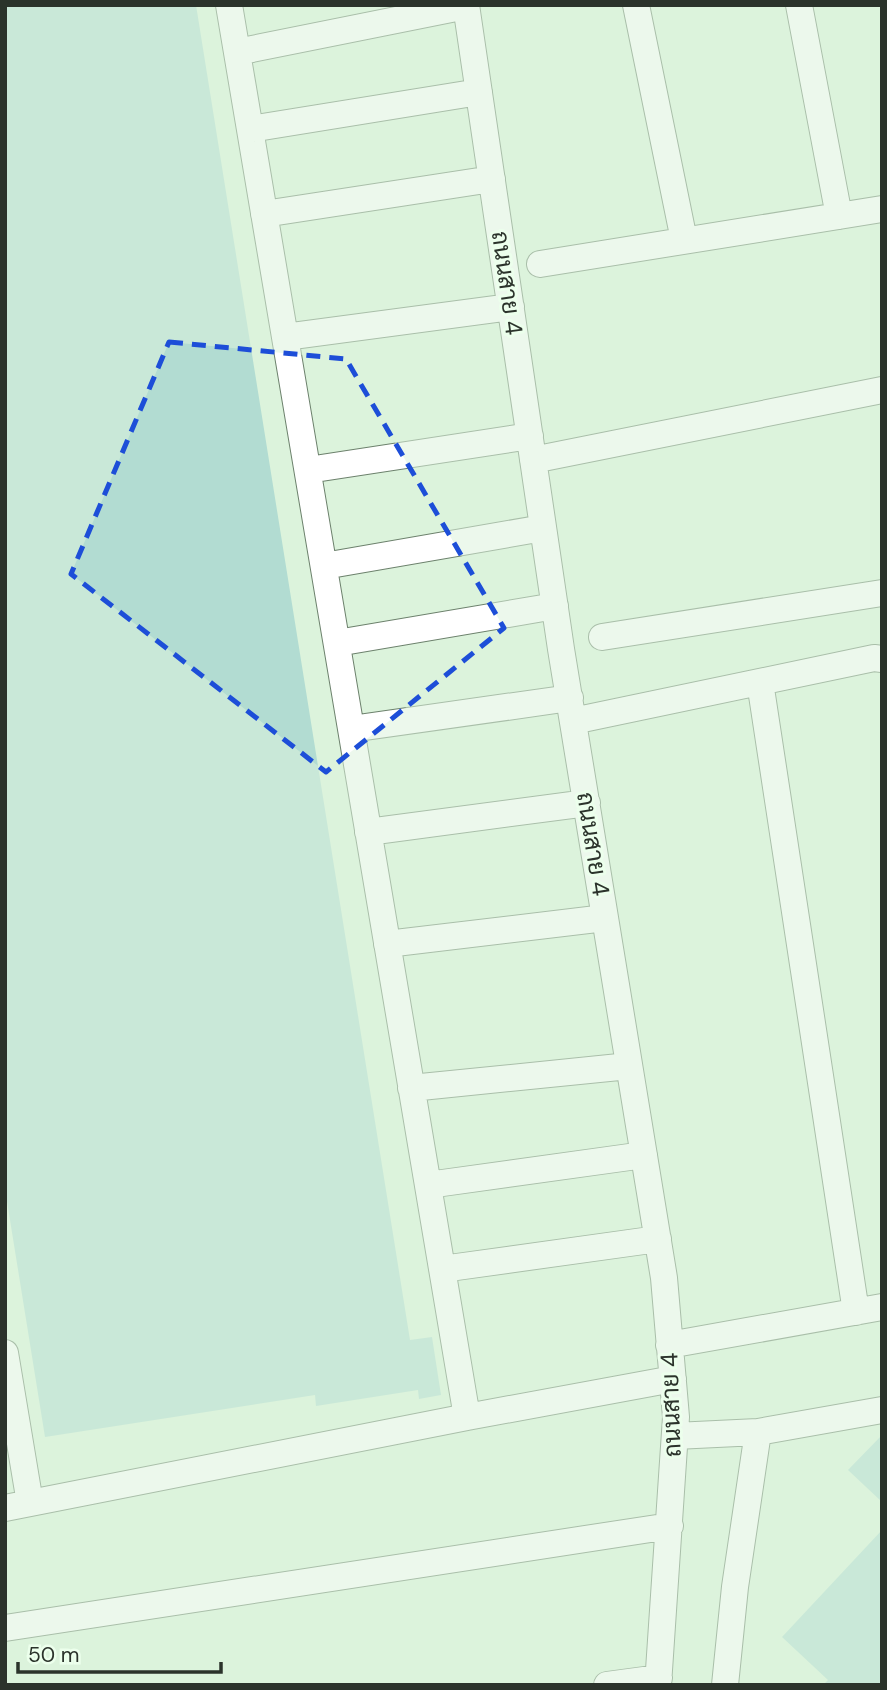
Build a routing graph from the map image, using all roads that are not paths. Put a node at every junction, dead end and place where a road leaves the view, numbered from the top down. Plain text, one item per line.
1 (229, 5) edge
2 (636, 5) edge
3 (799, 5) edge
4 (466, 6) edge
5 (237, 51) junction
6 (480, 92) junction
7 (250, 129) junction
8 (492, 179) junction
9 (882, 209) edge
10 (264, 214) junction
11 (839, 215) junction
12 (684, 240) junction
13 (540, 264) dead end
14 (511, 307) junction
15 (285, 337) junction
16 (882, 390) edge
17 (532, 448) junction
18 (307, 470) junction
19 (544, 528) junction
20 (324, 566) junction
21 (882, 593) edge
22 (555, 606) junction
23 (601, 637) dead end
24 (337, 643) junction
25 (882, 659) edge
26 (760, 682) junction
27 (571, 710) junction
28 (351, 729) junction
29 (587, 803) junction
30 (368, 832) junction
31 (605, 918) junction
32 (387, 944) junction
33 (629, 1066) junction
34 (411, 1088) junction
35 (644, 1154) junction
36 (428, 1185) junction
37 (658, 1239) junction
38 (442, 1269) junction
39 (882, 1307) edge
40 (856, 1312) junction
41 (670, 1345) junction
42 (5, 1353) edge
43 (673, 1379) junction
44 (882, 1410) edge
45 (467, 1417) junction
46 (758, 1432) junction
47 (675, 1436) junction
48 (18, 1505) edge
49 (670, 1526) junction
50 (5, 1628) edge
51 (658, 1681) edge
52 (607, 1685) edge
53 (725, 1685) edge

1 - 5 street
2 - 12 street
3 - 11 street
4 - 5 street
4 - 6 street, ถนนสาย 4
5 - 7 street
6 - 7 street
6 - 8 street, ถนนสาย 4
7 - 10 street
8 - 10 street
8 - 14 street, ถนนสาย 4
9 - 11 street
10 - 15 street
11 - 12 street
12 - 13 street
14 - 15 street
14 - 17 street, ถนนสาย 4
15 - 18 street
16 - 17 street
17 - 18 street
17 - 19 street, ถนนสาย 4
18 - 20 street
19 - 20 street
19 - 22 street, ถนนสาย 4
20 - 24 street
21 - 23 street
22 - 24 street
22 - 27 street, ถนนสาย 4
24 - 28 street
25 - 26 street
26 - 27 street
26 - 40 street
27 - 28 street
27 - 29 street, ถนนสาย 4
28 - 30 street
29 - 30 street
29 - 31 street, ถนนสาย 4
30 - 32 street
31 - 32 street
31 - 33 street, ถนนสาย 4
32 - 34 street
33 - 34 street
33 - 35 street, ถนนสาย 4
34 - 36 street
35 - 36 street
35 - 37 street, ถนนสาย 4
36 - 38 street
37 - 38 street
37 - 41 street, ถนนสาย 4
38 - 45 street
39 - 40 street
40 - 41 street
41 - 43 street, ถนนสาย 4
42 - 48 street
43 - 45 street
43 - 47 street, ถนนสาย 4
44 - 46 street
45 - 48 street
46 - 47 street
46 - 53 street
47 - 49 street, ถนนสาย 4
49 - 50 street
49 - 51 street, ถนนสาย 4
51 - 52 street

